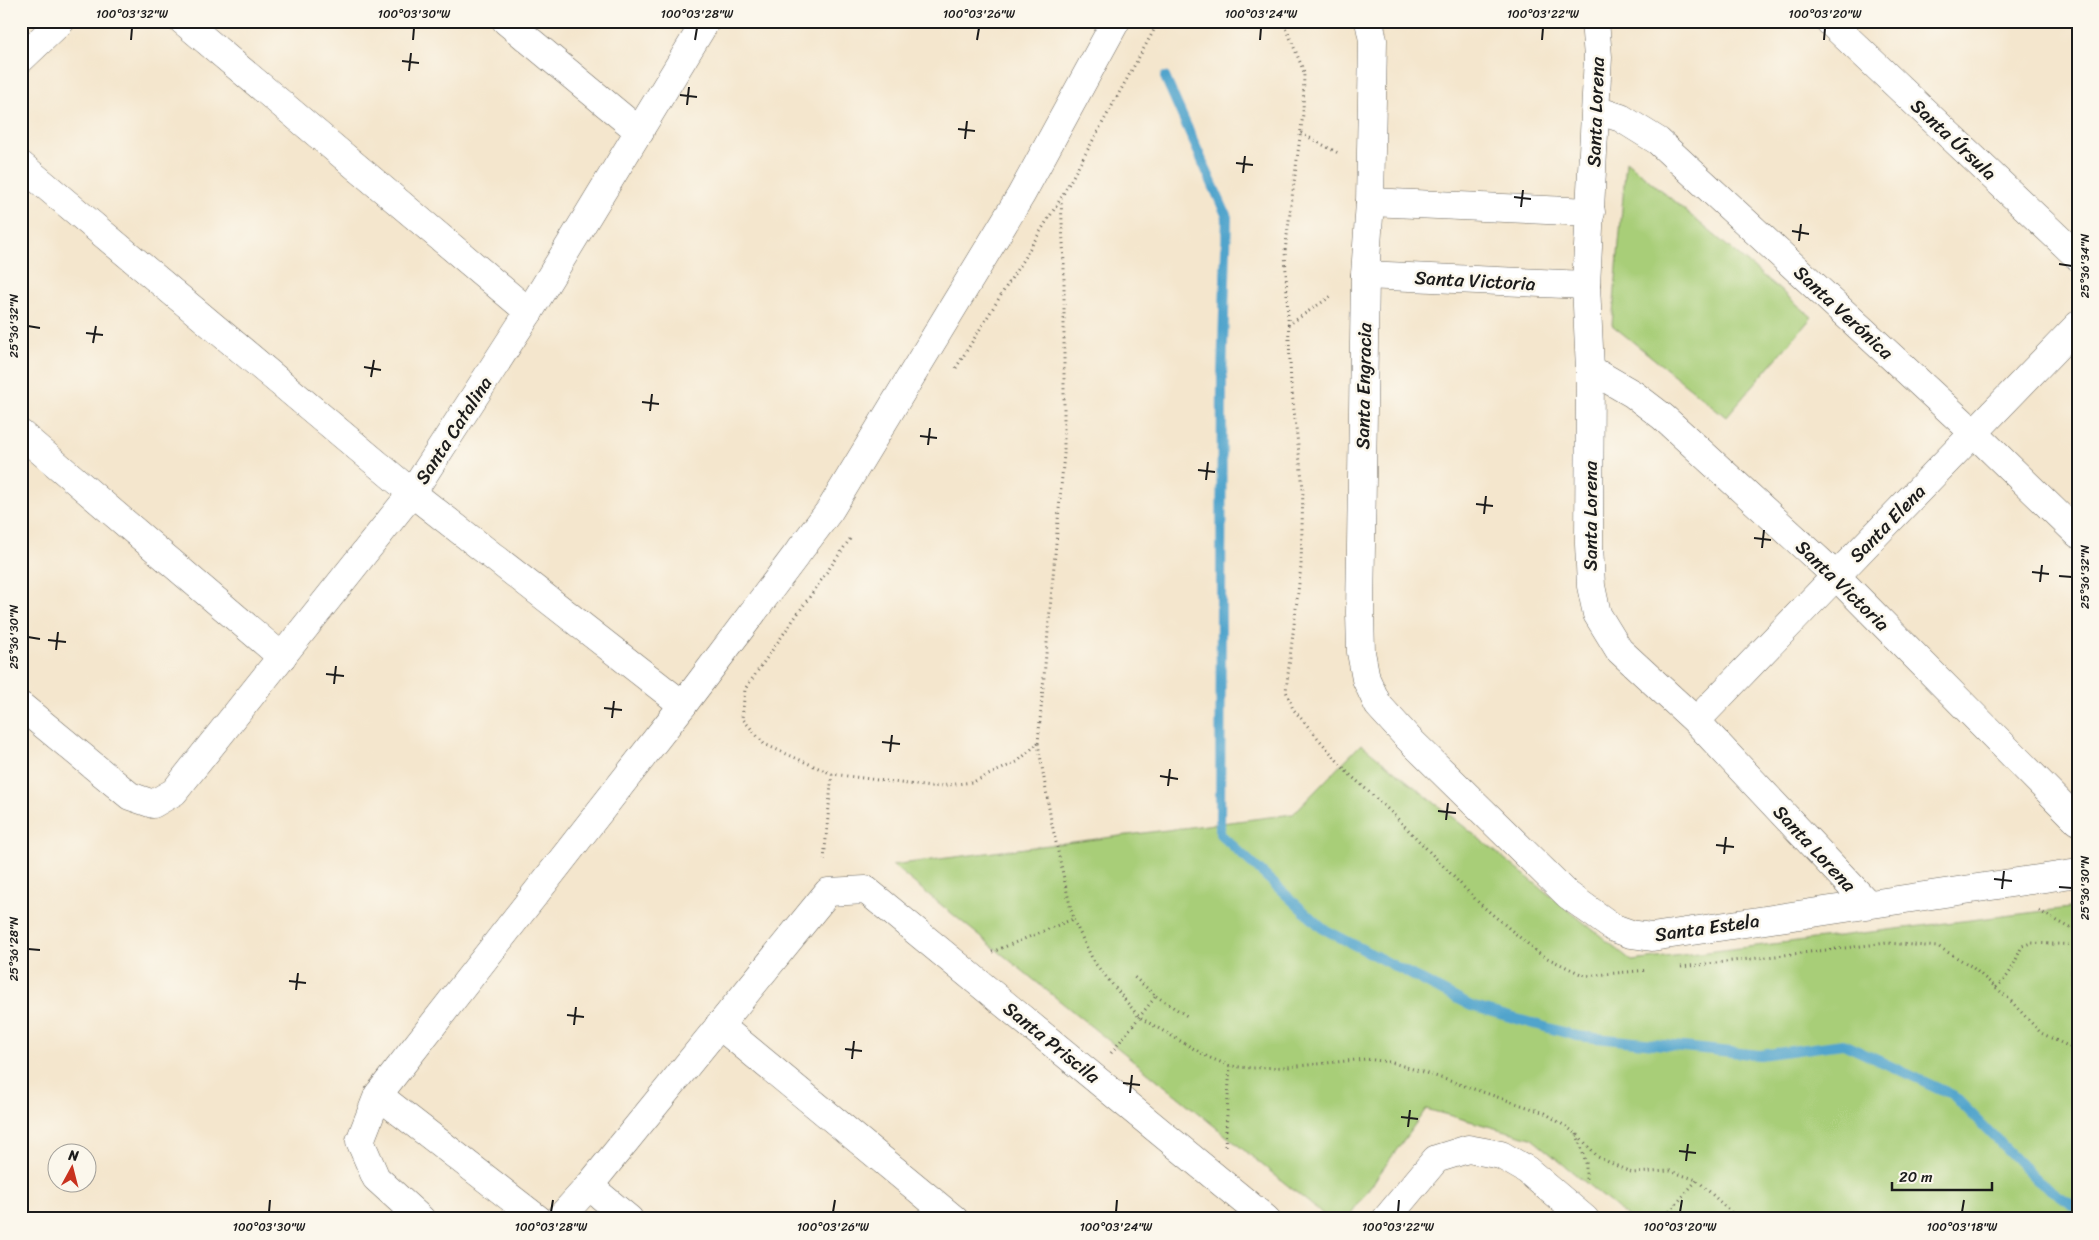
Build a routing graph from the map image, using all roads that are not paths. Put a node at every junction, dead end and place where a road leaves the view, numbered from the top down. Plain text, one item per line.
1 (61, 21) edge
2 (183, 21) edge
3 (506, 21) edge
4 (706, 21) edge
5 (1116, 21) edge
6 (1369, 21) edge
7 (1595, 21) edge
8 (1829, 21) edge
9 (21, 59) edge
10 (1596, 110) junction
11 (640, 132) junction
12 (21, 165) edge
13 (1370, 202) junction
14 (1591, 212) junction
15 (2078, 257) edge
16 (1365, 275) junction
17 (1586, 285) junction
18 (529, 312) junction
19 (2078, 325) edge
20 (1590, 370) junction
21 (1973, 432) junction
22 (21, 434) edge
23 (412, 492) junction
24 (2078, 534) edge
25 (1836, 576) junction
26 (282, 657) junction
27 (683, 705) junction
28 (21, 706) edge
29 (1696, 721) junction
30 (1408, 738) joint
31 (2078, 821) edge
32 (2078, 873) edge
33 (1867, 903) junction
34 (719, 1025) junction
35 (378, 1095) junction
36 (589, 1186) junction
37 (421, 1219) edge
38 (538, 1219) edge
39 (559, 1219) edge
40 (630, 1219) edge
41 (954, 1219) edge
42 (1266, 1219) edge
43 (1386, 1219) edge
44 (1586, 1219) edge

1 - 9 street
2 - 18 street
3 - 11 street
4 - 11 street, Santa Catalina
5 - 27 street
6 - 13 street, Santa Engracia
7 - 10 street, Santa Lorena
8 - 15 street, Santa Úrsula
10 - 14 street, Santa Lorena
10 - 21 street, Santa Verónica
11 - 18 street, Santa Catalina
12 - 23 street
13 - 14 street
13 - 16 street, Santa Engracia
14 - 17 street, Santa Lorena
16 - 17 street, Santa Victoria
16 - 30 street, Santa Engracia
17 - 20 street, Santa Lorena
18 - 23 street, Santa Catalina
19 - 21 street, Santa Elena
20 - 25 street, Santa Victoria
20 - 29 street, Santa Lorena
21 - 24 street, Santa Verónica
21 - 25 street, Santa Elena
22 - 26 street
23 - 26 street, Santa Catalina
23 - 27 street
25 - 29 street, Santa Elena
25 - 31 street, Santa Victoria
26 - 28 street, Santa Catalina
27 - 35 street
29 - 33 street, Santa Lorena
30 - 33 street, Santa Estela
32 - 33 street, Santa Estela
34 - 36 street
34 - 41 street
34 - 42 street, Santa Priscila
35 - 37 street
35 - 38 street
36 - 39 street
36 - 40 street
43 - 44 street

